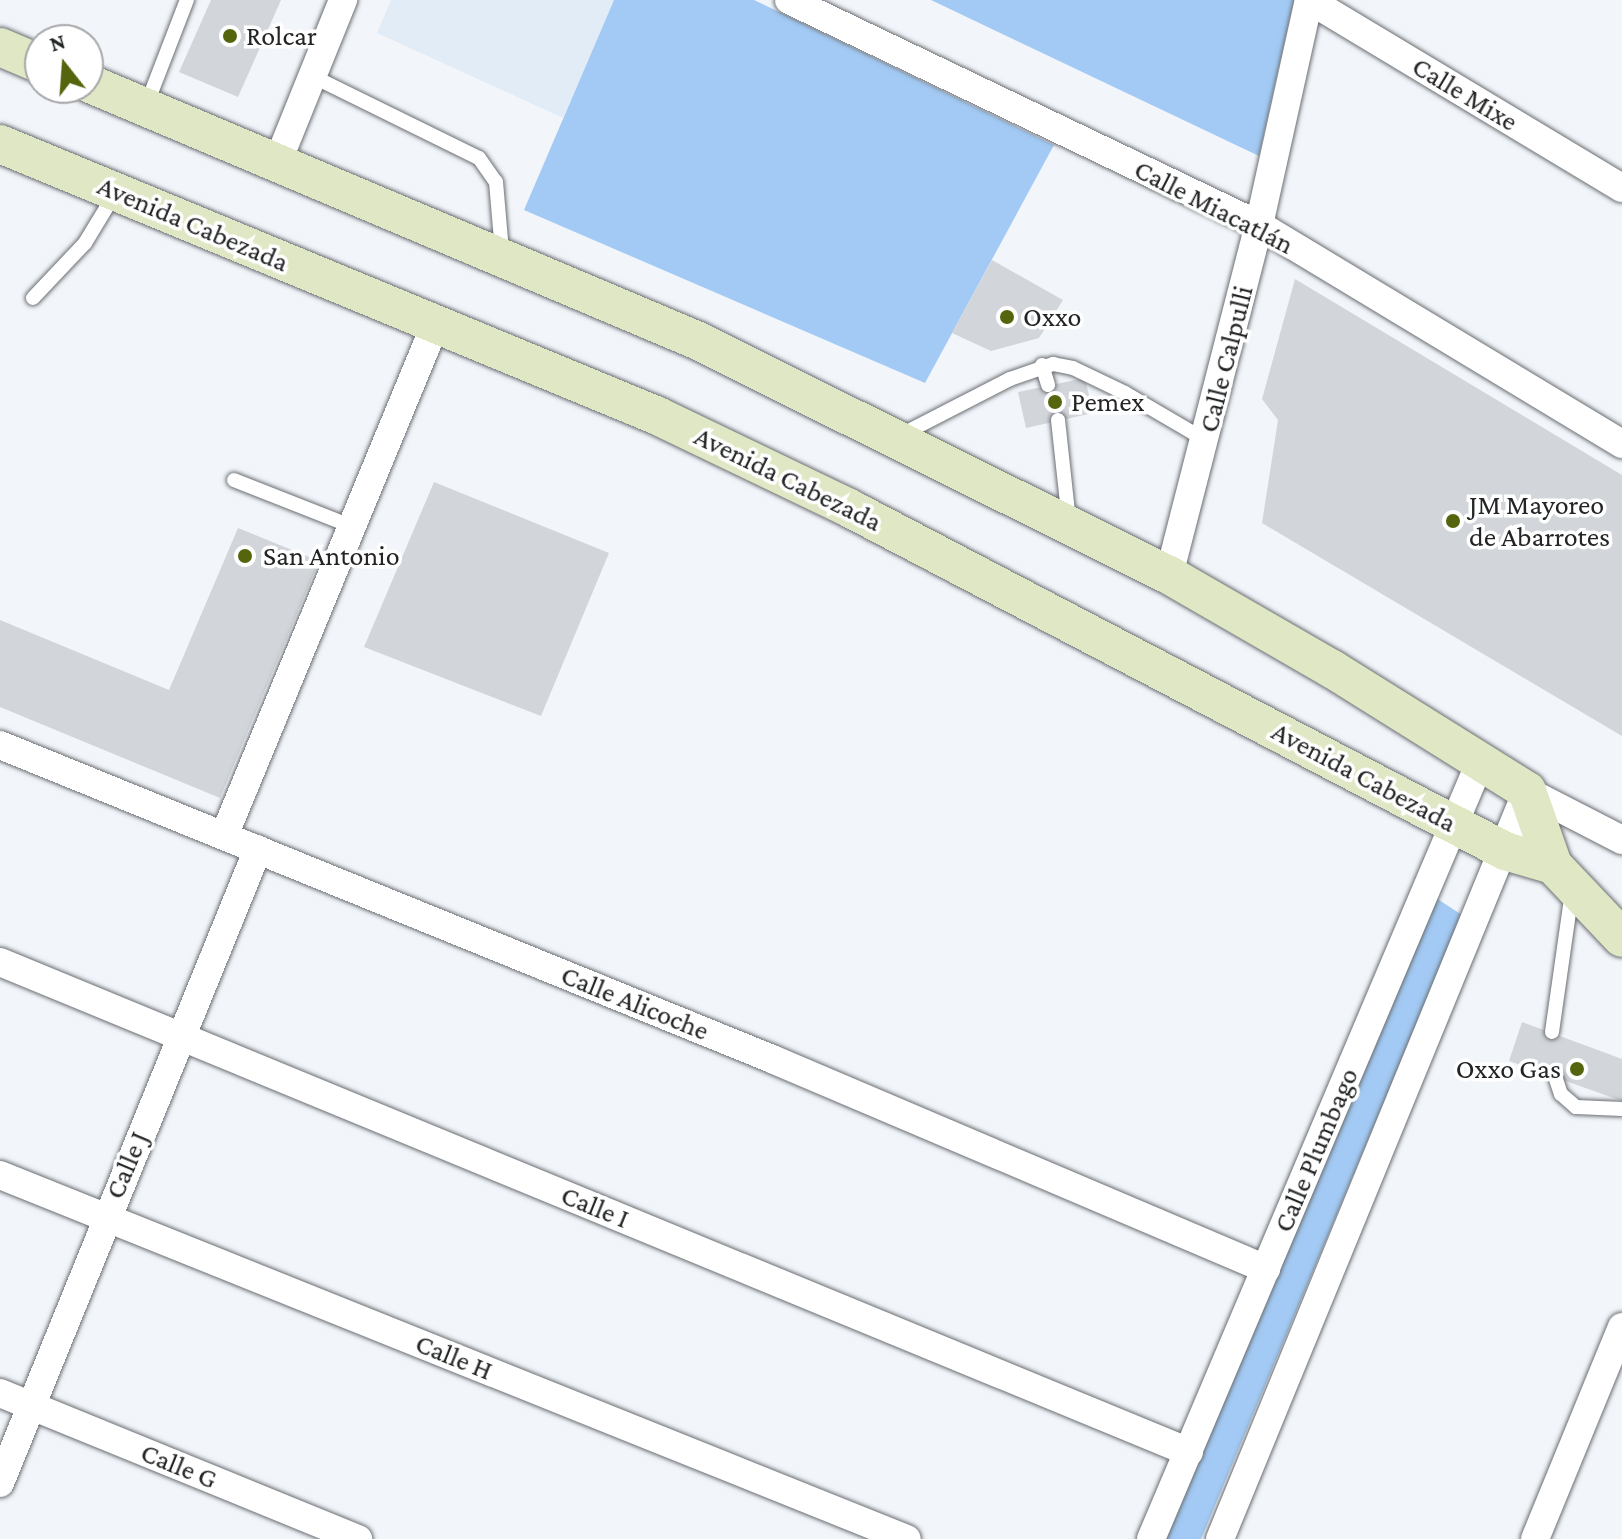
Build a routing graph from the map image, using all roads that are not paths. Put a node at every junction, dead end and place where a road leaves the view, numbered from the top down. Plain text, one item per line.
1 (187, 0) edge
2 (343, 0) edge
3 (789, 0) edge
4 (1309, 0) edge
5 (0, 47) edge
6 (24, 57) edge
7 (312, 76) junction
8 (104, 90) edge
9 (146, 107) junction
10 (0, 144) edge
11 (278, 161) junction
12 (1622, 188) edge
13 (116, 192) junction
14 (1259, 225) junction
15 (502, 257) junction
16 (33, 298) dead end
17 (435, 325) junction
18 (1042, 365) junction
19 (1048, 385) dead end
20 (1058, 420) dead end
21 (894, 439) junction
22 (1206, 440) junction
23 (1622, 444) edge
24 (234, 480) dead end
25 (351, 526) junction
26 (1069, 526) junction
27 (1169, 575) junction
28 (0, 745) edge
29 (1481, 760) junction
30 (1527, 791) junction
31 (1454, 825) junction
32 (224, 836) junction
33 (1622, 840) edge
34 (258, 849) junction
35 (1505, 851) junction
36 (1563, 876) junction
37 (1622, 938) edge
38 (0, 962) edge
39 (1552, 1032) dead end
40 (183, 1037) junction
41 (1555, 1076) dead end
42 (1622, 1109) edge
43 (0, 1175) edge
44 (105, 1217) junction
45 (1266, 1269) junction
46 (1622, 1327) edge
47 (0, 1393) edge
48 (31, 1405) junction
49 (1189, 1452) junction
50 (0, 1483) edge
51 (358, 1539) edge
52 (907, 1539) edge
53 (1151, 1539) edge
54 (1220, 1539) edge
55 (1535, 1539) edge

1 - 9 lane
2 - 7 street
3 - 14 street, Calle Miacatlán
4 - 12 street, Calle Mixe
4 - 14 street, Calle Calpulli
5 - 6 main road
7 - 11 street
7 - 15 lane
8 - 9 main road
9 - 11 main road
10 - 13 main road, Avenida Cabezada
11 - 15 main road
13 - 16 lane
13 - 17 main road, Avenida Cabezada
14 - 22 street, Calle Calpulli
14 - 23 street, Calle Miacatlán
15 - 21 main road
17 - 25 street
17 - 31 main road, Avenida Cabezada
18 - 19 lane
18 - 21 lane
18 - 22 lane
20 - 26 lane
21 - 26 main road
22 - 27 street, Calle Calpulli
24 - 25 lane
25 - 32 street
26 - 27 main road
27 - 29 main road
28 - 32 street, Calle Alicoche
29 - 30 main road
29 - 31 street, Calle Plumbago
30 - 33 street
30 - 35 street, Calle Plumbago
30 - 36 main road, Avenida Cabezada
31 - 35 main road, Avenida Cabezada
31 - 45 street, Calle Plumbago
32 - 34 street, Calle Alicoche
34 - 40 street, Calle J
34 - 45 street, Calle Alicoche
35 - 36 main road, Avenida Cabezada
35 - 54 street, Calle Plumbago
36 - 37 main road, Avenida Cabezada
36 - 39 lane
38 - 40 street, Calle I
40 - 44 street, Calle J
40 - 49 street, Calle I
41 - 42 lane
43 - 44 street, Calle H
44 - 48 street, Calle J
44 - 52 street, Calle H
45 - 49 street, Calle Plumbago
46 - 55 street
47 - 48 street, Calle G
48 - 50 street, Calle J
48 - 51 street, Calle G
49 - 53 street, Calle Plumbago

